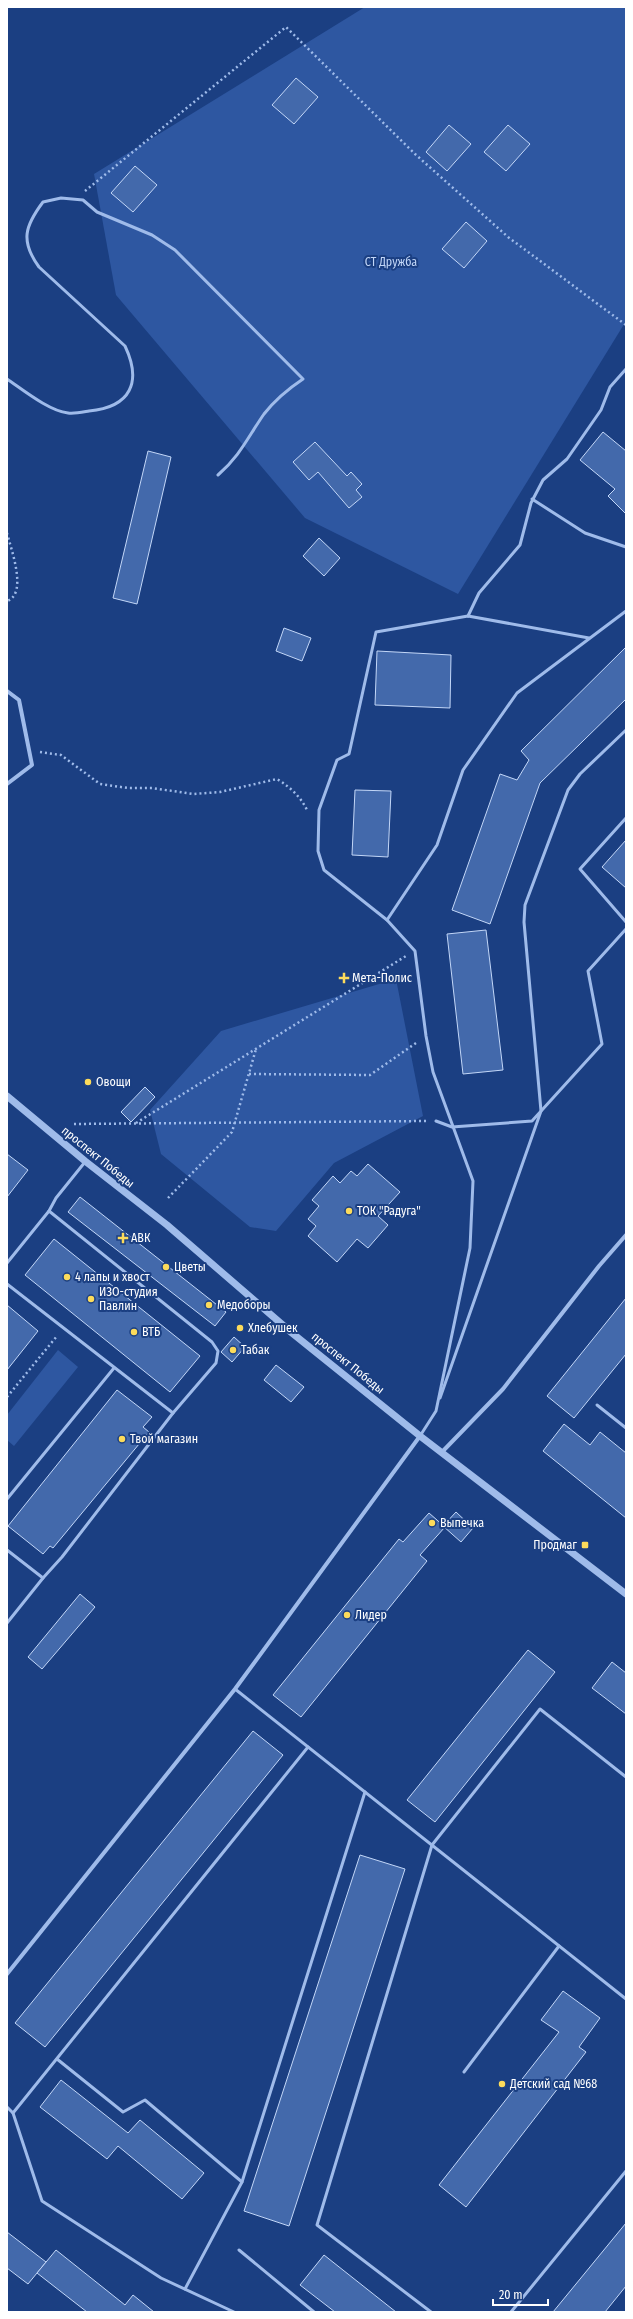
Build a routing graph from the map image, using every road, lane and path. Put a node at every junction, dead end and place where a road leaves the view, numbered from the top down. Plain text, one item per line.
1 (74, 199) junction
2 (626, 325) edge
3 (626, 369) edge
4 (7, 379) edge
5 (218, 475) dead end
6 (532, 499) junction
7 (7, 533) edge
8 (626, 547) edge
9 (7, 601) edge
10 (626, 611) edge
11 (468, 616) junction
12 (589, 638) junction
13 (7, 691) edge
14 (626, 730) edge
15 (30, 751) junction
16 (7, 784) edge
17 (307, 810) dead end
18 (626, 818) edge
19 (387, 920) junction
20 (626, 922) edge
21 (626, 929) edge
22 (415, 951) junction
23 (426, 1036) junction
24 (256, 1049) junction
25 (249, 1074) junction
26 (7, 1096) edge
27 (541, 1111) junction
28 (436, 1121) joint
29 (235, 1122) junction
30 (135, 1123) junction
31 (74, 1124) dead end
32 (452, 1127) junction
33 (85, 1161) junction
34 (168, 1198) dead end
35 (49, 1211) junction
36 (626, 1235) edge
37 (7, 1263) edge
38 (7, 1284) edge
39 (63, 1329) junction
40 (114, 1368) junction
41 (7, 1398) edge
42 (597, 1405) dead end
43 (436, 1411) junction
44 (173, 1413) junction
45 (626, 1428) edge
46 (420, 1436) junction
47 (442, 1452) junction
48 (7, 1500) edge
49 (7, 1550) edge
50 (43, 1578) junction
51 (626, 1594) edge
52 (7, 1623) edge
53 (235, 1689) junction
54 (308, 1746) junction
55 (626, 1778) edge
56 (365, 1792) junction
57 (432, 1845) junction
58 (559, 1946) junction
59 (7, 1974) edge
60 (626, 1999) edge
61 (57, 2058) junction
62 (464, 2072) dead end
63 (7, 2106) edge
64 (13, 2113) junction
65 (626, 2171) edge
66 (242, 2182) junction
67 (239, 2250) dead end
68 (185, 2289) junction
69 (234, 2312) edge
70 (314, 2312) edge
71 (430, 2312) edge
72 (511, 2312) edge

1 - 2 path
1 - 4 lane
1 - 5 lane
3 - 6 lane
6 - 8 lane
6 - 11 lane
7 - 9 path
10 - 12 lane
11 - 12 lane
11 - 19 lane
12 - 19 lane
13 - 15 street
14 - 27 lane
15 - 16 street
15 - 17 path
18 - 20 lane
19 - 22 lane
21 - 27 lane
22 - 23 lane
22 - 24 path
23 - 25 path
23 - 32 lane
24 - 25 path
24 - 30 path
25 - 29 path
26 - 33 street, проспект Победы
27 - 32 lane
27 - 43 lane
28 - 29 path
28 - 32 lane
29 - 30 path
29 - 34 path
30 - 31 path
32 - 43 lane
33 - 35 lane
33 - 46 street, проспект Победы
35 - 37 lane
35 - 44 lane
36 - 47 street
38 - 39 lane
39 - 40 lane
39 - 41 path
40 - 44 lane
40 - 48 lane
42 - 45 lane
43 - 46 lane
44 - 50 lane
46 - 47 street, проспект Победы
46 - 53 street
47 - 51 street, проспект Победы
49 - 50 lane
50 - 52 lane
53 - 54 lane
53 - 59 street
54 - 56 lane
54 - 61 lane
55 - 57 lane
56 - 57 lane
56 - 66 lane
57 - 58 lane
57 - 71 lane
58 - 60 lane
58 - 62 lane
61 - 64 lane
61 - 66 lane
63 - 64 lane
64 - 68 lane
65 - 72 lane
66 - 68 lane
67 - 70 lane
68 - 69 lane

